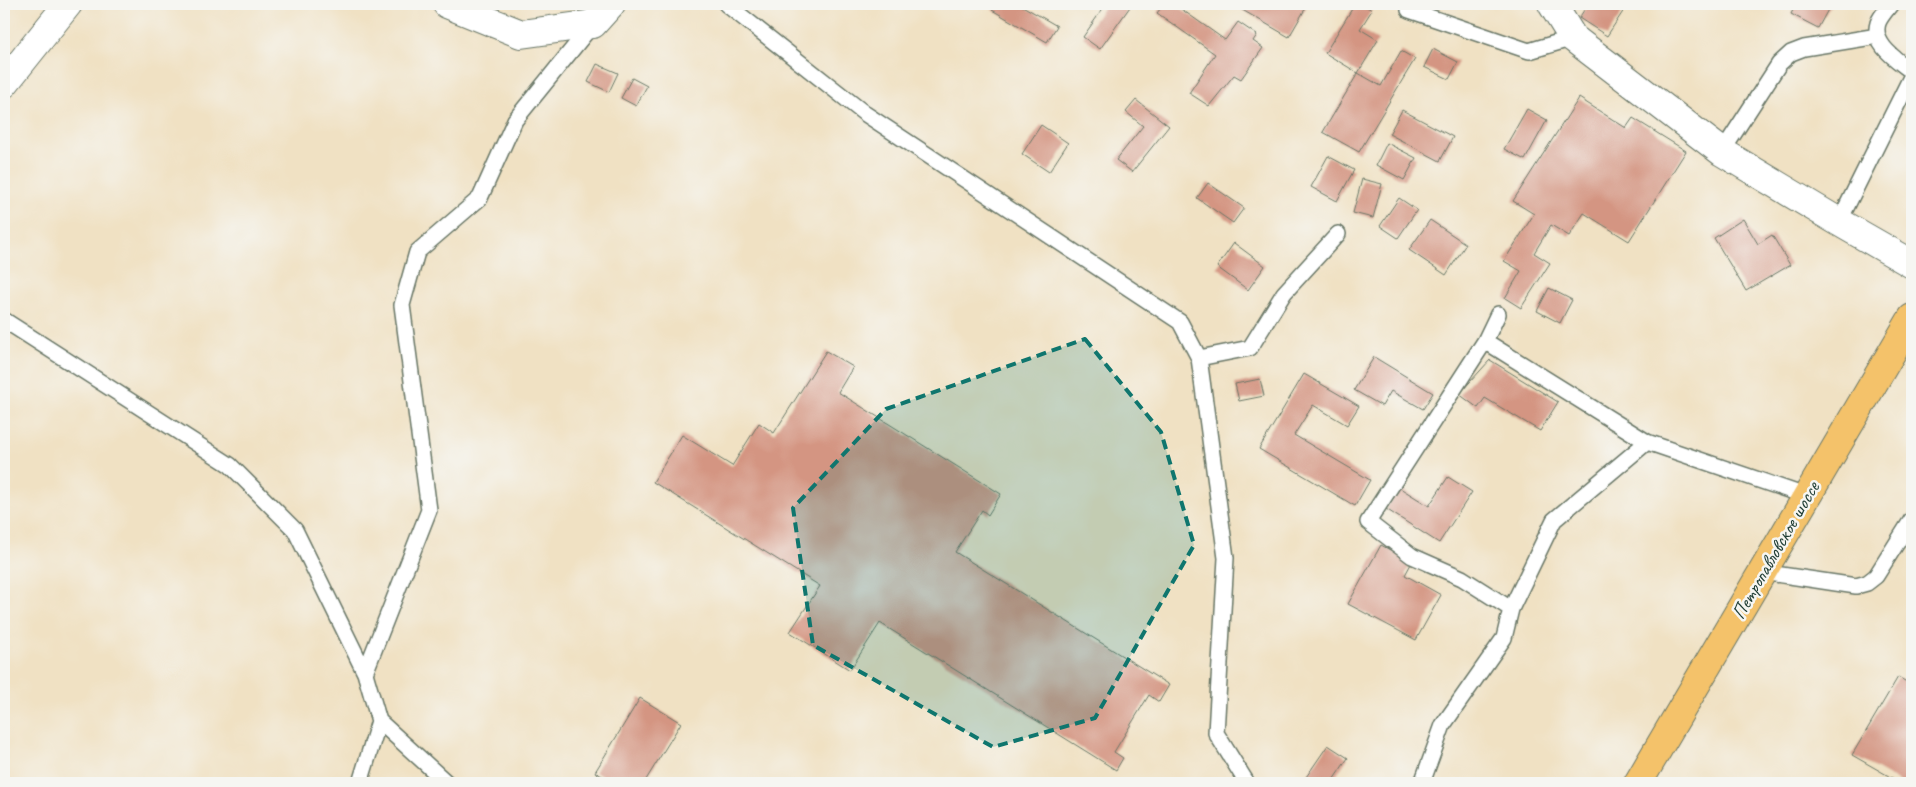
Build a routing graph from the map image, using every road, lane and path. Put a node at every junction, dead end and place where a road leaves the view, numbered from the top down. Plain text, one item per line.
1 (68, 4) edge
2 (447, 4) edge
3 (611, 4) edge
4 (726, 4) edge
5 (1552, 4) edge
6 (1891, 4) edge
7 (1409, 10) dead end
8 (593, 24) junction
9 (1878, 36) junction
10 (1572, 38) junction
11 (1912, 74) edge
12 (4, 84) edge
13 (1722, 152) junction
14 (1838, 222) junction
15 (1338, 234) dead end
16 (1912, 264) edge
17 (1498, 314) dead end
18 (1912, 318) edge
19 (4, 320) edge
20 (1484, 341) junction
21 (1199, 358) junction
22 (1647, 442) junction
23 (1806, 496) junction
24 (1912, 519) edge
25 (1762, 572) junction
26 (1511, 608) junction
27 (365, 673) junction
28 (379, 721) junction
29 (360, 783) edge
30 (446, 783) edge
31 (1247, 783) edge
32 (1422, 783) edge
33 (1638, 783) edge

1 - 12 street
2 - 8 street
3 - 8 street
4 - 21 lane
5 - 10 street
6 - 9 lane
7 - 10 lane
8 - 27 lane
9 - 11 lane
9 - 13 lane
10 - 13 street
11 - 14 lane
13 - 14 street
14 - 16 street
15 - 21 lane
17 - 20 lane
18 - 23 main road, Петропавловское шоссе
19 - 27 lane
20 - 22 lane
20 - 26 lane
21 - 31 lane
22 - 23 lane
22 - 26 lane
23 - 25 main road, Петропавловское шоссе
24 - 25 lane
25 - 33 main road, Петропавловское шоссе
26 - 32 lane
27 - 28 lane
28 - 29 lane
28 - 30 lane

